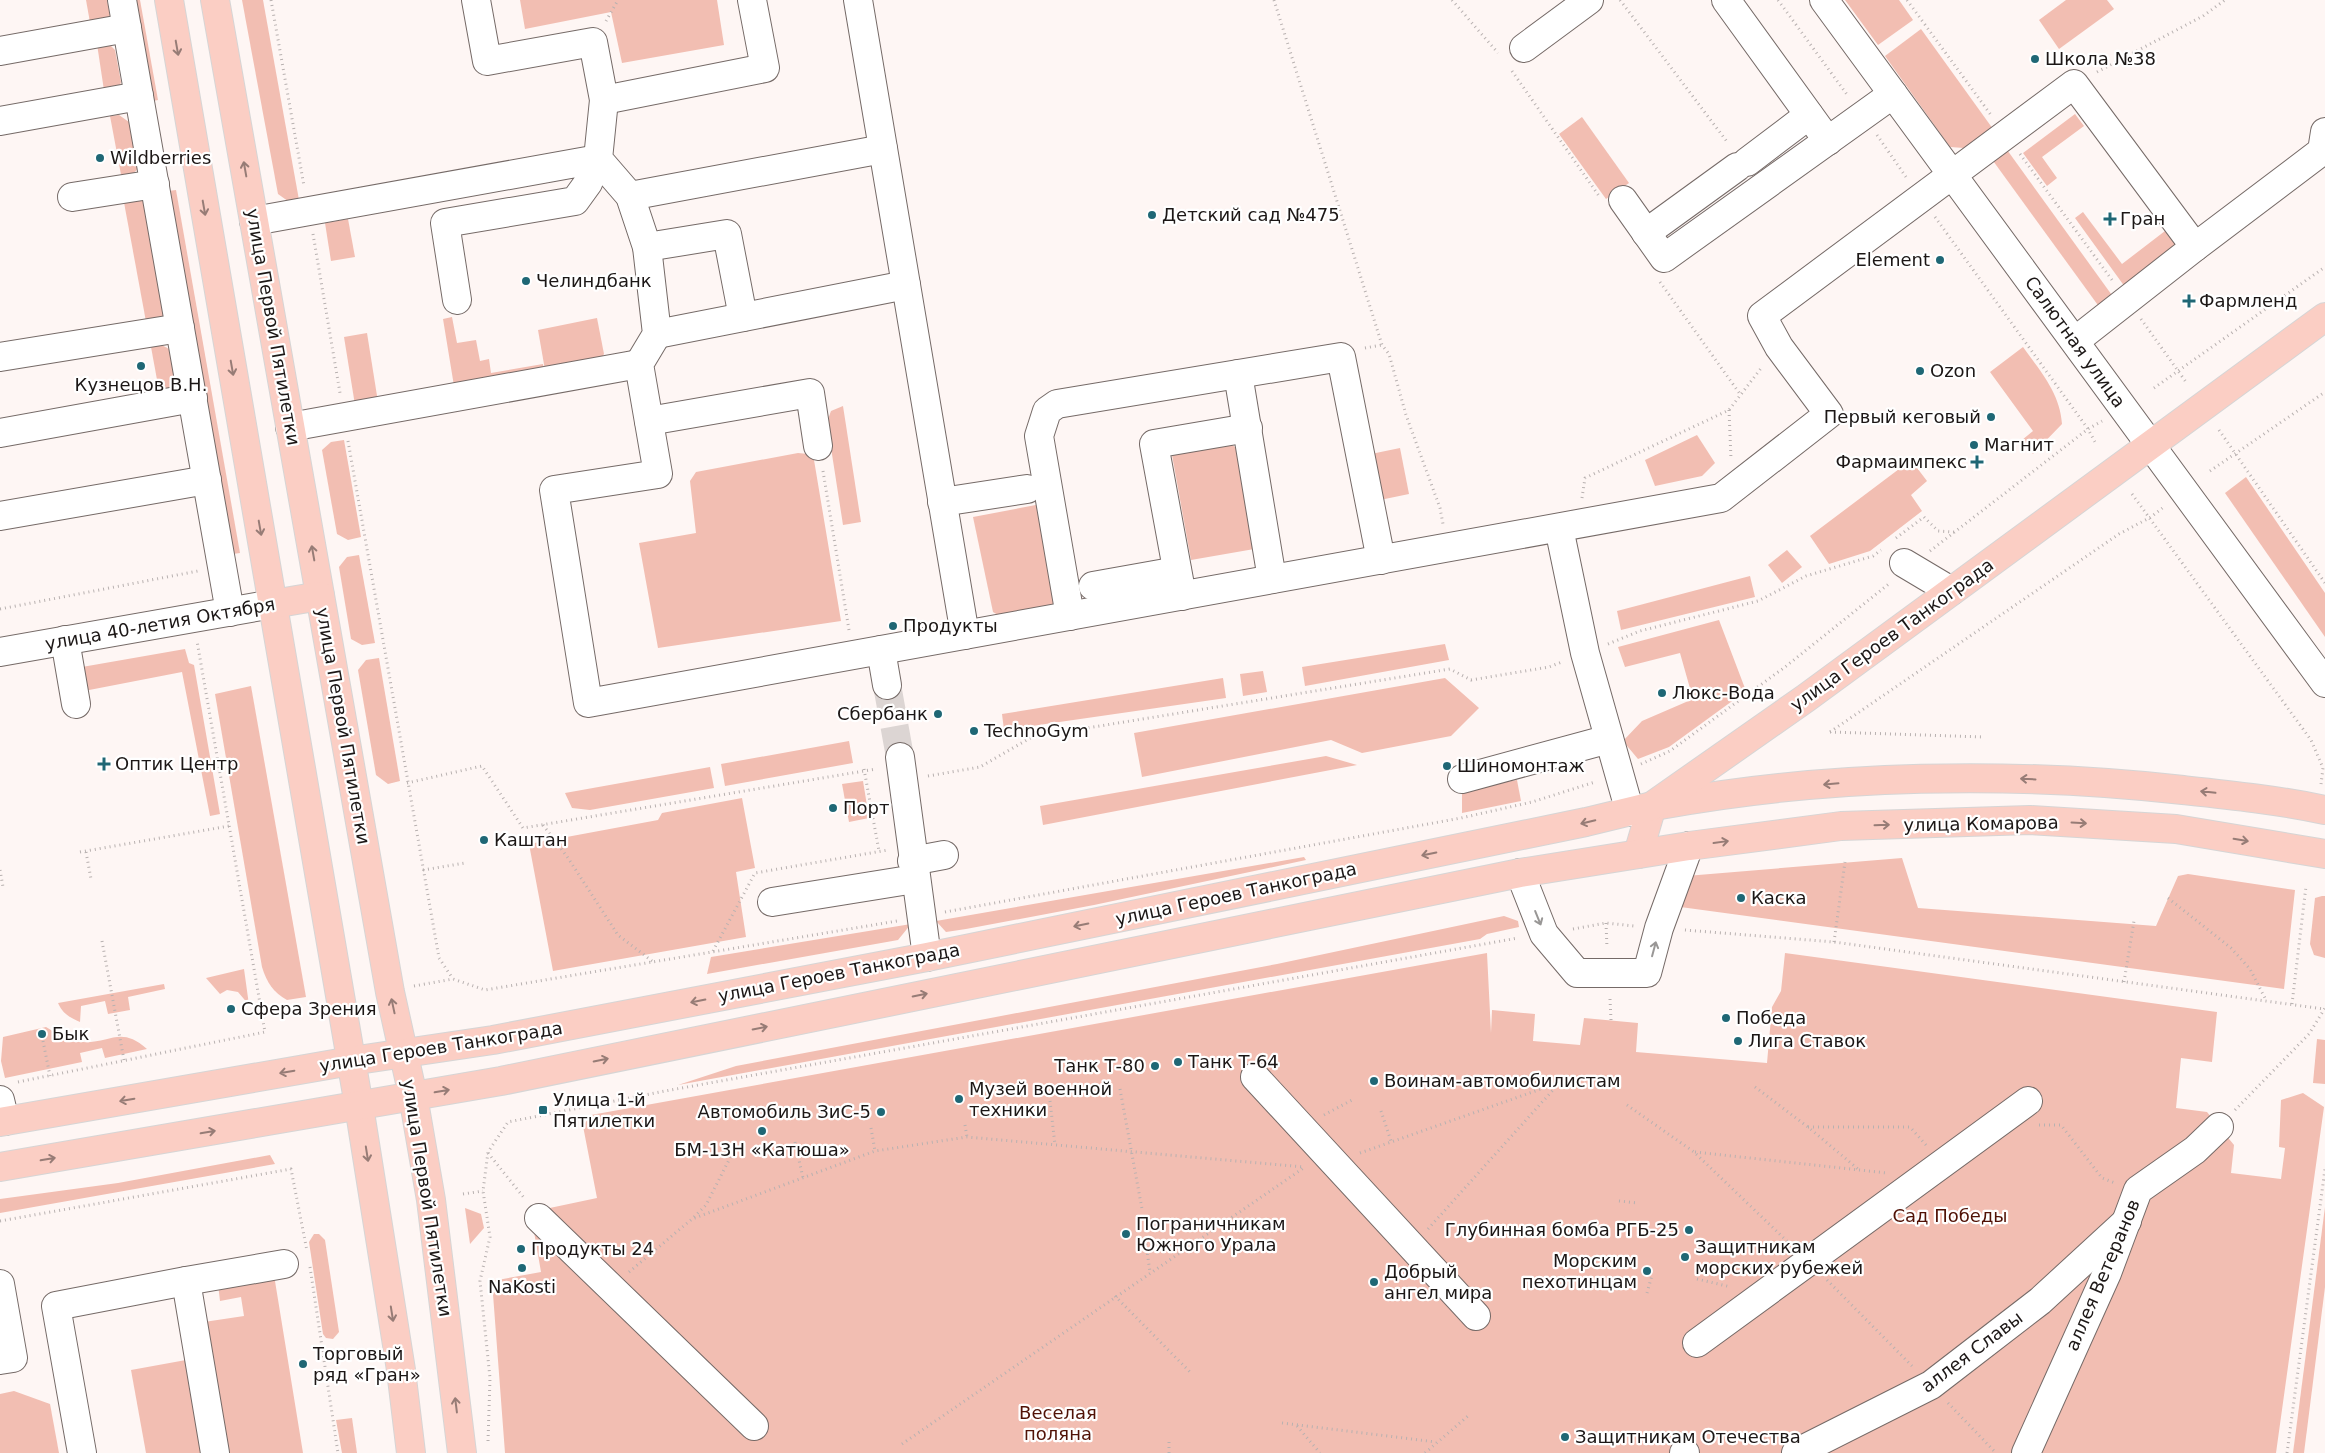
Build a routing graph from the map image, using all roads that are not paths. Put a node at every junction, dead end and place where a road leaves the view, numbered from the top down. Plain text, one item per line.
1 (122, 0) edge
2 (169, 0) edge
3 (215, 0) edge
4 (476, 0) edge
5 (752, 0) edge
6 (858, 0) edge
7 (1590, 0) edge
8 (1726, 0) edge
9 (1824, 0) edge
10 (127, 28) junction
11 (1524, 48) dead end
12 (0, 51) edge
13 (1893, 94) junction
14 (139, 96) junction
15 (604, 100) junction
16 (1809, 115) junction
17 (0, 121) edge
18 (2325, 132) edge
19 (1828, 140) junction
20 (883, 148) junction
21 (598, 159) junction
22 (1952, 174) junction
23 (155, 184) junction
24 (630, 196) junction
25 (72, 197) dead end
26 (1623, 200) dead end
27 (254, 221) junction
28 (1646, 233) junction
29 (647, 247) junction
30 (2195, 247) junction
31 (906, 285) junction
32 (457, 300) dead end
33 (743, 317) junction
34 (2325, 318) edge
35 (180, 328) junction
36 (657, 334) junction
37 (2075, 341) junction
38 (0, 357) edge
39 (639, 364) junction
40 (1238, 374) junction
41 (193, 398) junction
42 (649, 421) junction
43 (290, 427) junction
44 (1248, 428) junction
45 (0, 433) edge
46 (2151, 445) junction
47 (818, 446) road end
48 (207, 480) junction
49 (1027, 489) dead end
50 (942, 502) junction
51 (0, 516) edge
52 (1569, 526) junction
53 (1899, 553) road end
54 (1381, 560) junction
55 (1272, 579) junction
56 (1180, 583) junction
57 (1093, 586) dead end
58 (1951, 591) junction
59 (320, 596) junction
60 (273, 604) junction
61 (230, 612) junction
62 (1070, 616) junction
63 (965, 635) junction
64 (65, 640) junction
65 (881, 650) junction
66 (0, 652) edge
67 (2323, 677) edge
68 (887, 685) tunnel mouth
69 (76, 704) dead end
70 (1610, 738) junction
71 (901, 769) tunnel mouth
72 (1462, 779) dead end
73 (2322, 800) edge
74 (1641, 809) junction
75 (1689, 846) junction
76 (1638, 854) junction
77 (2325, 854) edge
78 (944, 856) dead end
79 (914, 870) junction
80 (1520, 873) junction
81 (772, 902) dead end
82 (927, 957) junction
83 (404, 1053) junction
84 (351, 1061) junction
85 (1255, 1077) dead end
86 (413, 1096) junction
87 (2028, 1101) dead end
88 (359, 1106) junction
89 (3, 1107) edge
90 (2219, 1127) road end
91 (0, 1167) edge
92 (539, 1218) road end
93 (2127, 1221) junction
94 (284, 1264) dead end
95 (186, 1281) junction
96 (0, 1284) edge
97 (1476, 1316) dead end
98 (1697, 1343) dead end
99 (0, 1360) edge
100 (754, 1426) dead end
101 (82, 1453) edge
102 (215, 1453) edge
103 (411, 1453) edge
104 (462, 1453) edge
105 (1796, 1453) edge
106 (2026, 1453) edge

1 - 10 street
2 -> 60 main road
27 -> 3 main road, улица Первой Пятилетки
4 - 15 street
5 - 15 street
6 - 20 street
7 - 11 street
8 - 16 street
9 - 13 street, Салютная улица
10 - 12 street
10 - 14 street
13 - 19 street
13 - 22 street, Салютная улица
14 - 17 street
14 - 23 street
15 - 21 street
16 - 19 street
16 - 28 street
18 - 30 street
19 - 28 street
20 - 24 street
20 - 31 street
21 - 24 street
21 - 27 street
21 - 32 street
22 - 30 street
22 - 37 street, Салютная улица
22 - 52 street
23 - 25 street
23 - 35 street
24 - 29 street
26 - 28 street
27 - 43 main road, улица Первой Пятилетки
29 - 33 street
29 - 36 street
30 - 37 street
31 - 33 street
31 - 50 street
33 - 36 street
34 - 46 main road, улица Героев Танкограда
35 - 38 street
35 - 41 street
36 - 39 street
37 - 46 street, Салютная улица
39 - 42 street
39 - 43 street
40 - 44 street
40 - 54 street
40 - 62 street
41 - 45 street
41 - 48 street
42 - 47 street
42 - 65 street
59 -> 43 main road, улица Первой Пятилетки
44 - 55 street
44 - 56 street
46 - 58 main road, улица Героев Танкограда
46 - 67 street, Салютная улица
48 - 51 street
48 - 61 street
49 - 50 street
50 - 63 street
52 - 54 street
52 - 70 street
53 - 58 street
54 - 55 street
55 - 56 street
56 - 57 street
56 - 62 street
58 - 74 main road, улица Героев Танкограда
59 - 60 main road, улица 40-летия Октября
83 -> 59 main road, улица Первой Пятилетки
60 - 61 street, улица 40-летия Октября
60 - 84 main road
61 - 64 street, улица 40-летия Октября
62 - 63 street
63 - 65 street
64 - 66 street, улица 40-летия Октября
64 - 69 street
65 - 68 street
70 - 72 street
70 - 74 street
71 - 79 street
73 -> 74 main road
74 - 76 main road
74 -> 82 main road, улица Героев Танкограда
75 - 76 main road, улица Комарова
75 -> 77 main road, улица Комарова
80 -> 75 street
76 - 80 main road, улица Героев Танкограда
78 - 79 street
79 - 81 street
79 - 82 street
86 -> 80 main road, улица Героев Танкограда
82 -> 83 main road, улица Героев Танкограда
83 - 84 main road, улица Героев Танкограда
83 - 86 main road, улица Первой Пятилетки
84 - 88 main road
84 -> 89 main road, улица Героев Танкограда
85 - 97 street
86 - 88 main road, улица Героев Танкограда
104 -> 86 main road, улица Первой Пятилетки
87 - 98 street
91 -> 88 main road, улица Героев Танкограда
88 -> 103 main road
90 - 93 street, аллея Ветеранов
92 - 100 street
93 - 105 street, аллея Славы
93 - 106 street, аллея Ветеранов
94 - 95 street
95 - 101 street
95 - 102 street
96 - 99 street

